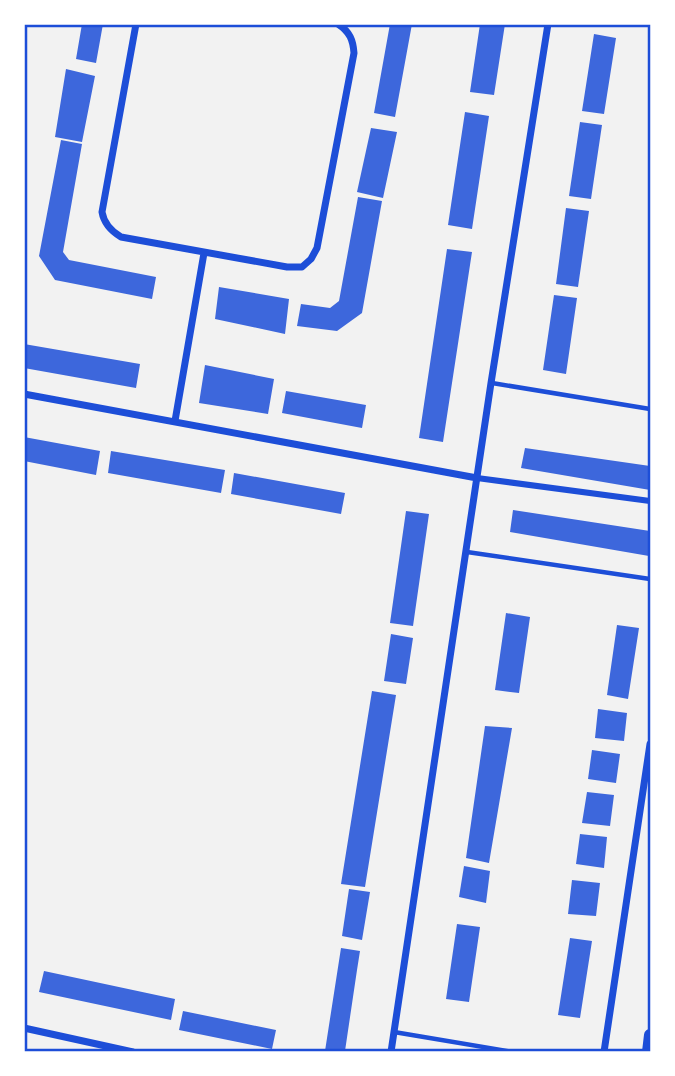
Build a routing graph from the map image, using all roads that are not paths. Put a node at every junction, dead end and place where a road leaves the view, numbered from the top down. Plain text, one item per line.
1 (136, 24) edge
2 (338, 24) edge
3 (548, 24) edge
4 (204, 253) junction
5 (491, 383) junction
6 (24, 394) edge
7 (650, 409) edge
8 (175, 421) junction
9 (477, 478) junction
10 (650, 501) edge
11 (467, 552) junction
12 (650, 579) edge
13 (650, 744) edge
14 (24, 1028) edge
15 (394, 1032) junction
16 (650, 1035) edge
17 (134, 1052) edge
18 (391, 1052) edge
19 (513, 1052) edge
20 (604, 1052) edge
21 (648, 1052) edge

1 - 4 street
2 - 4 street
3 - 5 street
4 - 8 street
5 - 7 lane
5 - 9 street
6 - 8 street
8 - 9 street
9 - 10 street
9 - 11 street
11 - 12 lane
11 - 15 street
13 - 20 street
14 - 17 street
15 - 18 street
15 - 19 lane
16 - 21 street

